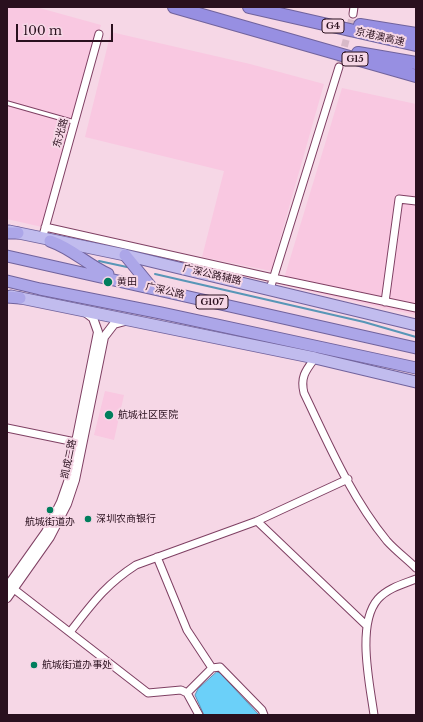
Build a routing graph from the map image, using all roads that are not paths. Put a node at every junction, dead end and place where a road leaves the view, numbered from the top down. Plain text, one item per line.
1 (174, 7) edge
2 (250, 7) edge
3 (260, 7) edge
4 (99, 34) dead end
5 (416, 34) edge
6 (294, 42) junction
7 (416, 45) edge
8 (416, 63) edge
9 (339, 67) tunnel mouth
10 (416, 76) edge
11 (7, 103) edge
12 (74, 122) junction
13 (416, 201) edge
14 (45, 227) junction
15 (11, 232) edge
16 (46, 240) junction
17 (125, 255) junction
18 (7, 256) edge
19 (7, 281) edge
20 (271, 283) junction
21 (133, 284) junction
22 (152, 288) junction
23 (7, 296) edge
24 (20, 298) joint
25 (385, 302) junction
26 (416, 308) edge
27 (85, 312) junction
28 (127, 321) junction
29 (416, 325) edge
30 (416, 348) edge
31 (315, 358) junction
32 (416, 368) edge
33 (416, 382) edge
34 (7, 428) edge
35 (79, 443) junction
36 (348, 479) junction
37 (257, 521) junction
38 (158, 557) junction
39 (416, 568) edge
40 (416, 579) edge
41 (10, 587) edge
42 (7, 598) edge
43 (367, 626) junction
44 (70, 632) junction
45 (212, 668) junction
46 (187, 693) junction
47 (199, 715) edge
48 (264, 715) edge
49 (374, 715) edge

1 - 6 highway, G4
2 - 7 highway, 京港澳高速 / G4
3 - 5 highway
4 - 12 street, 东光路
6 - 8 highway, 京港澳高速 / G4
6 - 10 highway, G15
9 - 20 street
11 - 12 lane
12 - 14 street, 东光路
13 - 25 street
14 - 16 street, 东光路
14 - 20 street
15 - 16 main road, 广深公路辅路
16 - 17 main road, 广深公路辅路
16 - 21 highway
17 - 20 main road, 广深公路辅路
17 - 22 highway
18 - 21 highway, 广深公路 / G107
19 - 32 highway, G107
20 - 25 street
20 - 29 main road, 广深公路辅路
21 - 22 highway, 广深公路 / G107
22 - 30 highway, 广深公路 / G107
23 - 24 highway
24 - 27 main road
25 - 26 street
27 - 28 main road
27 - 35 street, 凯成二路
28 - 31 main road
28 - 35 street, 凯成二路
31 - 33 main road
31 - 36 street
34 - 35 street
35 - 41 street, 凯成二路
36 - 37 street
36 - 39 street
37 - 38 street
37 - 43 street
38 - 44 street
38 - 45 street
40 - 43 street
41 - 42 street, 凯成二路
41 - 44 street
43 - 49 street
44 - 46 street
45 - 46 street
45 - 48 street
46 - 47 street

